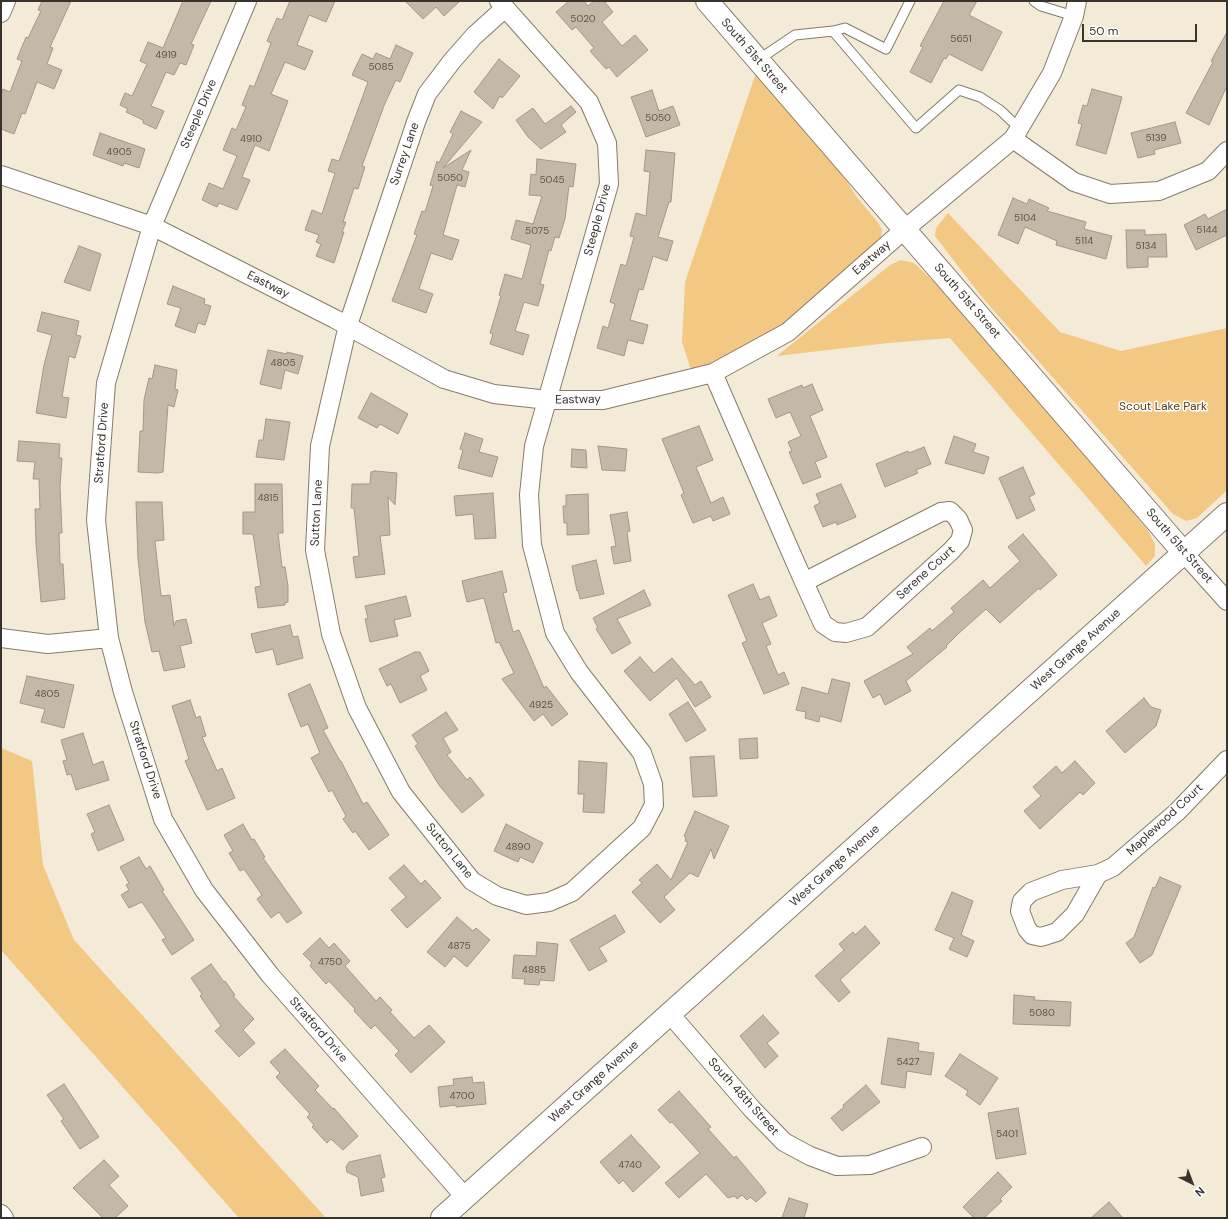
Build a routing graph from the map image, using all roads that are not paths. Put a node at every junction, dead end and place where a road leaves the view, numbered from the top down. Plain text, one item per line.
1 (6, 1) edge
2 (247, 1) edge
3 (707, 1) edge
4 (910, 1) edge
5 (1034, 1) edge
6 (502, 4) edge
7 (1076, 9) edge
8 (1, 13) edge
9 (833, 31) junction
10 (758, 60) junction
11 (1016, 134) junction
12 (1227, 151) edge
13 (1, 175) edge
14 (152, 226) junction
15 (905, 229) junction
16 (348, 325) junction
17 (713, 373) junction
18 (548, 400) junction
19 (1227, 514) edge
20 (1184, 553) junction
21 (804, 582) junction
22 (1227, 601) edge
23 (1, 638) edge
24 (109, 638) junction
25 (1227, 760) edge
26 (1098, 874) dead end
27 (670, 1014) junction
28 (922, 1147) dead end
29 (465, 1197) junction
30 (1, 1214) edge
31 (4, 1218) edge
32 (442, 1218) edge

1 - 8 street
2 - 14 street, Steeple Drive
3 - 10 street, South 51st Street
4 - 9 lane
5 - 7 lane
6 - 16 street, Surrey Lane
6 - 18 street, Steeple Drive
7 - 11 street, Eastway
9 - 10 lane
9 - 11 lane
10 - 15 street, South 51st Street
11 - 12 street
11 - 15 street, Eastway
13 - 14 street, Eastway
14 - 16 street, Eastway
14 - 24 street, Stratford Drive
15 - 17 street, Eastway
15 - 20 street, South 51st Street
16 - 18 street, Eastway
16 - 18 street, Sutton Lane
17 - 18 street, Eastway
17 - 21 street, Serene Court
19 - 20 street, West Grange Avenue
20 - 22 street, South 51st Street
20 - 27 street, West Grange Avenue
21 - 21 street, Serene Court
23 - 24 street
24 - 29 street, Stratford Drive
25 - 26 street, Maplewood Court
27 - 28 street, South 48th Street
27 - 29 street, West Grange Avenue
29 - 32 street, West Grange Avenue
30 - 31 street

